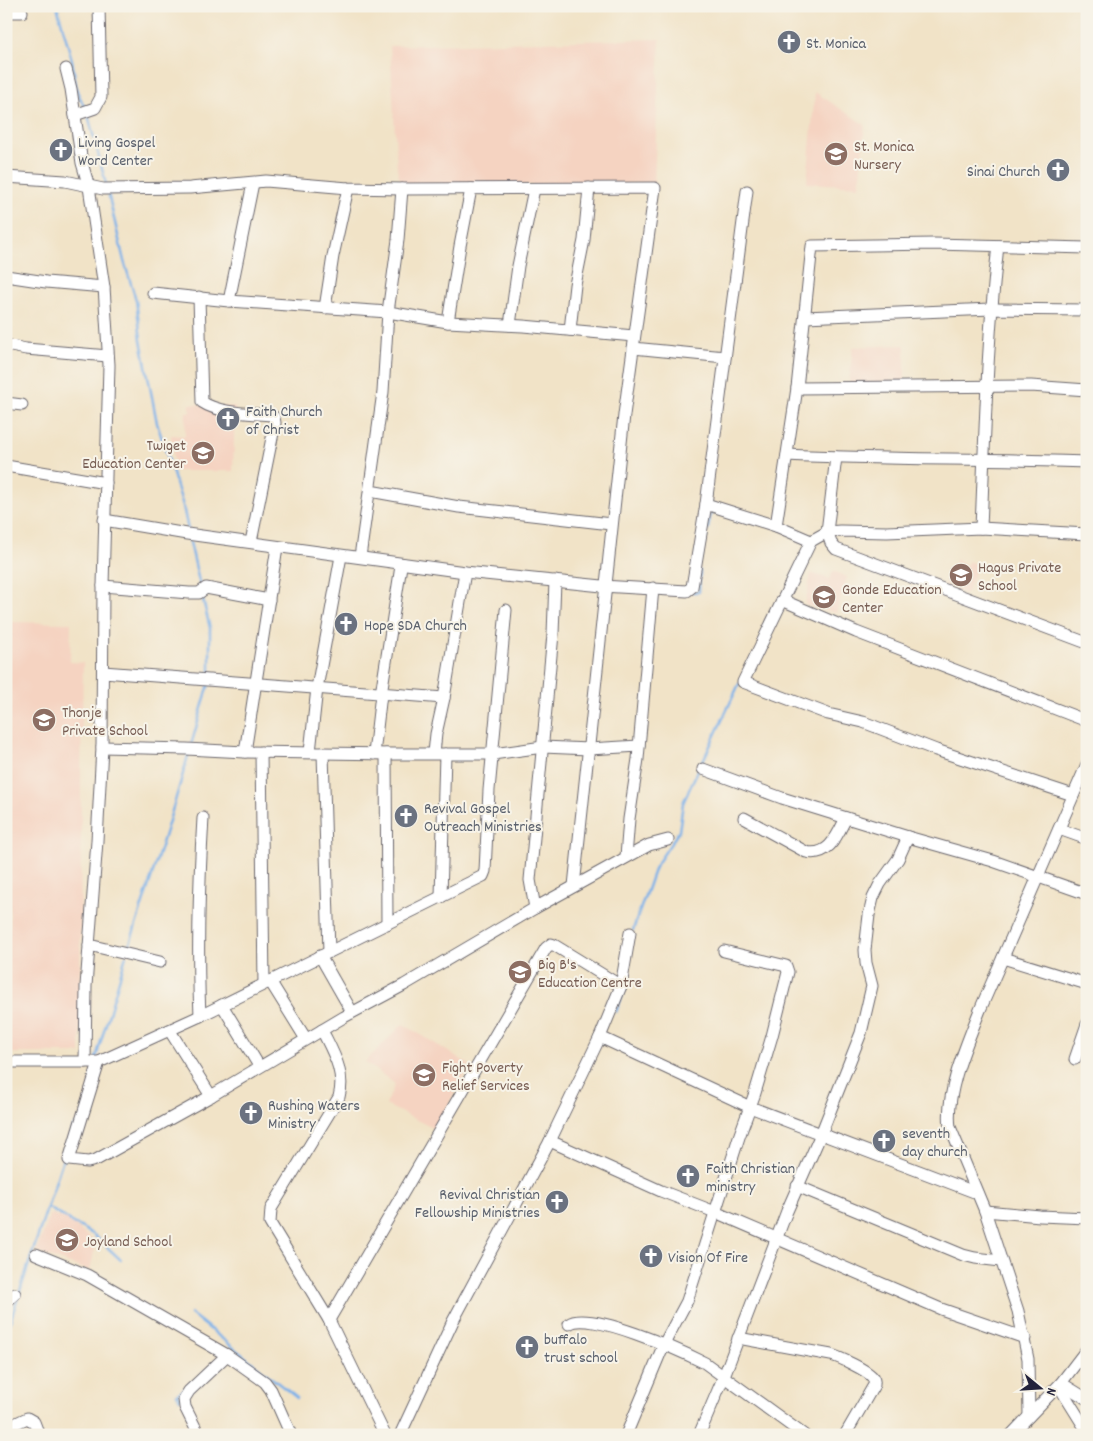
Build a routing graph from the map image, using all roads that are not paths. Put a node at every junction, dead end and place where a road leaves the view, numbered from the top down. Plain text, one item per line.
1 (99, 6) edge
2 (6, 12) edge
3 (22, 12) dead end
4 (66, 69) dead end
5 (75, 115) junction
6 (6, 177) edge
7 (253, 183) junction
8 (89, 187) junction
9 (348, 188) junction
10 (589, 188) junction
11 (402, 189) junction
12 (471, 189) junction
13 (534, 189) junction
14 (747, 191) dead end
15 (998, 246) junction
16 (1087, 248) edge
17 (6, 276) edge
18 (104, 287) junction
19 (153, 293) dead end
20 (199, 297) junction
21 (229, 301) junction
22 (325, 308) junction
23 (991, 308) junction
24 (1087, 310) edge
25 (388, 312) junction
26 (805, 317) junction
27 (448, 322) junction
28 (510, 326) junction
29 (570, 330) junction
30 (634, 336) junction
31 (6, 346) edge
32 (633, 348) junction
33 (108, 356) junction
34 (725, 357) junction
35 (986, 387) junction
36 (797, 388) junction
37 (1087, 390) edge
38 (6, 403) edge
39 (22, 406) dead end
40 (787, 455) junction
41 (836, 457) junction
42 (984, 459) junction
43 (1087, 462) edge
44 (6, 466) edge
45 (106, 483) junction
46 (370, 491) junction
47 (706, 504) junction
48 (104, 520) junction
49 (611, 524) junction
50 (776, 526) junction
51 (980, 528) junction
52 (827, 532) junction
53 (1087, 534) edge
54 (811, 541) junction
55 (251, 542) junction
56 (277, 547) junction
57 (341, 556) junction
58 (360, 557) junction
59 (404, 564) junction
60 (465, 572) junction
61 (555, 581) junction
62 (103, 586) junction
63 (606, 586) junction
64 (653, 588) junction
65 (268, 600) junction
66 (782, 600) junction
67 (506, 610) dead end
68 (1087, 643) edge
69 (103, 672) junction
70 (256, 684) junction
71 (318, 688) junction
72 (381, 694) junction
73 (444, 698) junction
74 (1087, 721) edge
75 (639, 746) junction
76 (102, 747) junction
77 (543, 748) junction
78 (589, 749) junction
79 (245, 752) junction
80 (261, 752) junction
81 (310, 752) junction
82 (323, 753) junction
83 (439, 753) junction
84 (374, 754) junction
85 (386, 754) junction
86 (493, 754) junction
87 (1087, 764) edge
88 (704, 769) dead end
89 (1073, 795) junction
90 (203, 818) dead end
91 (744, 818) dead end
92 (846, 818) junction
93 (1058, 829) junction
94 (908, 837) junction
95 (668, 840) dead end
96 (1087, 840) edge
97 (626, 857) junction
98 (1038, 877) junction
99 (574, 886) junction
100 (1087, 894) edge
101 (440, 897) junction
102 (535, 908) junction
103 (387, 924) junction
104 (630, 933) dead end
105 (89, 945) junction
106 (724, 950) dead end
107 (325, 954) junction
108 (1003, 958) junction
109 (160, 962) dead end
110 (267, 982) junction
111 (1087, 984) edge
112 (621, 986) junction
113 (222, 1005) junction
114 (352, 1012) junction
115 (200, 1016) junction
116 (1086, 1029) edge
117 (322, 1030) junction
118 (170, 1031) junction
119 (600, 1037) junction
120 (306, 1039) junction
121 (1075, 1059) dead end
122 (6, 1062) edge
123 (85, 1062) junction
124 (99, 1062) junction
125 (259, 1066) junction
126 (211, 1096) junction
127 (750, 1107) junction
128 (821, 1134) junction
129 (550, 1141) junction
130 (797, 1186) junction
131 (977, 1193) junction
132 (985, 1211) junction
133 (715, 1212) junction
134 (1087, 1218) edge
135 (776, 1239) junction
136 (36, 1254) dead end
137 (1001, 1261) junction
138 (329, 1320) junction
139 (569, 1324) dead end
140 (738, 1338) junction
141 (1024, 1338) junction
142 (664, 1344) junction
143 (1087, 1349) edge
144 (227, 1355) junction
145 (724, 1376) junction
146 (1060, 1385) junction
147 (1087, 1399) edge
148 (1029, 1416) junction
149 (6, 1428) edge
150 (1087, 1431) edge
151 (848, 1434) edge
152 (39, 1435) edge
153 (199, 1435) edge
154 (291, 1435) edge
155 (385, 1435) edge
156 (400, 1435) edge
157 (626, 1435) edge
158 (699, 1435) edge
159 (804, 1435) edge
160 (1011, 1435) edge

1 - 5 street
2 - 3 street
4 - 5 street
5 - 8 street
6 - 8 street
7 - 8 street
7 - 9 street
7 - 21 street
8 - 18 street
9 - 11 street
9 - 22 street
10 - 13 street
10 - 29 street
10 - 30 street
11 - 12 street
11 - 25 street
12 - 13 street
12 - 27 street
13 - 28 street
14 - 34 street
15 - 16 street
15 - 23 street
15 - 26 street
17 - 18 street
18 - 33 street
19 - 20 street
20 - 21 street
20 - 55 street
21 - 22 street
22 - 25 street
23 - 24 street
23 - 26 street
23 - 35 street
25 - 27 street
25 - 46 street
26 - 36 street
27 - 28 street
28 - 29 street
29 - 30 street
30 - 32 street
31 - 33 street
32 - 34 street
32 - 49 street
33 - 45 street
34 - 47 street
35 - 36 street
35 - 37 street
35 - 42 street
36 - 40 street
38 - 39 street
40 - 41 street
40 - 50 street
41 - 42 street
41 - 52 street
42 - 43 street
42 - 51 street
44 - 45 street
45 - 48 street
46 - 49 street
46 - 58 street
47 - 50 street
47 - 64 street
48 - 55 street
48 - 62 street
49 - 63 street
50 - 54 street
51 - 52 street
51 - 53 street
52 - 54 street
52 - 68 street
54 - 66 street
55 - 56 street
56 - 57 street
56 - 65 street
57 - 58 street
57 - 71 street
58 - 59 street
59 - 60 street
59 - 72 street
60 - 61 street
60 - 73 street
61 - 63 street
61 - 77 street
62 - 65 street
62 - 69 street
63 - 64 street
63 - 78 street
64 - 75 street
65 - 70 street
66 - 74 street
66 - 89 street
67 - 86 street
69 - 70 street
69 - 76 street
70 - 71 street
70 - 79 street
71 - 72 street
71 - 81 street
72 - 73 street
72 - 84 street
73 - 83 street
75 - 78 street
75 - 97 street
76 - 79 street
76 - 105 street
77 - 78 street
77 - 86 street
77 - 102 street
78 - 99 street
79 - 80 street
80 - 81 street
80 - 110 street
81 - 82 street
82 - 84 street
82 - 107 street
83 - 85 street
83 - 86 street
83 - 101 street
84 - 85 street
85 - 103 street
86 - 101 street
87 - 89 street
88 - 92 street
89 - 93 street
90 - 115 street
91 - 92 street
92 - 94 street
93 - 96 street
93 - 98 street
94 - 98 street
94 - 128 street
95 - 97 street
97 - 99 street
98 - 100 street
98 - 108 street
99 - 102 street
101 - 103 street
102 - 114 street
103 - 107 street
104 - 112 street
105 - 109 street
105 - 123 street
106 - 127 street
107 - 110 street
107 - 114 street
108 - 111 street
108 - 131 street
110 - 113 street
110 - 120 street
112 - 119 street
112 - 138 street
113 - 115 street
113 - 125 street
114 - 117 street
115 - 118 street
116 - 121 street
117 - 120 street
117 - 138 street
118 - 124 street
118 - 126 street
119 - 127 street
119 - 129 street
120 - 125 street
122 - 123 street
123 - 124 street
124 - 126 street
125 - 126 street
127 - 128 street
127 - 133 street
128 - 130 street
128 - 131 street
129 - 133 street
129 - 156 street
130 - 135 street
130 - 137 street
131 - 132 street
132 - 134 street
132 - 137 street
133 - 135 street
133 - 142 street
135 - 140 street
135 - 141 street
136 - 144 street
137 - 141 street
138 - 155 street
139 - 142 street
140 - 145 street
140 - 151 street
141 - 148 street
142 - 145 street
142 - 157 street
143 - 146 street
144 - 153 street
144 - 154 street
145 - 158 street
145 - 159 street
146 - 147 street
146 - 148 street
146 - 150 street
148 - 160 street
149 - 152 street

